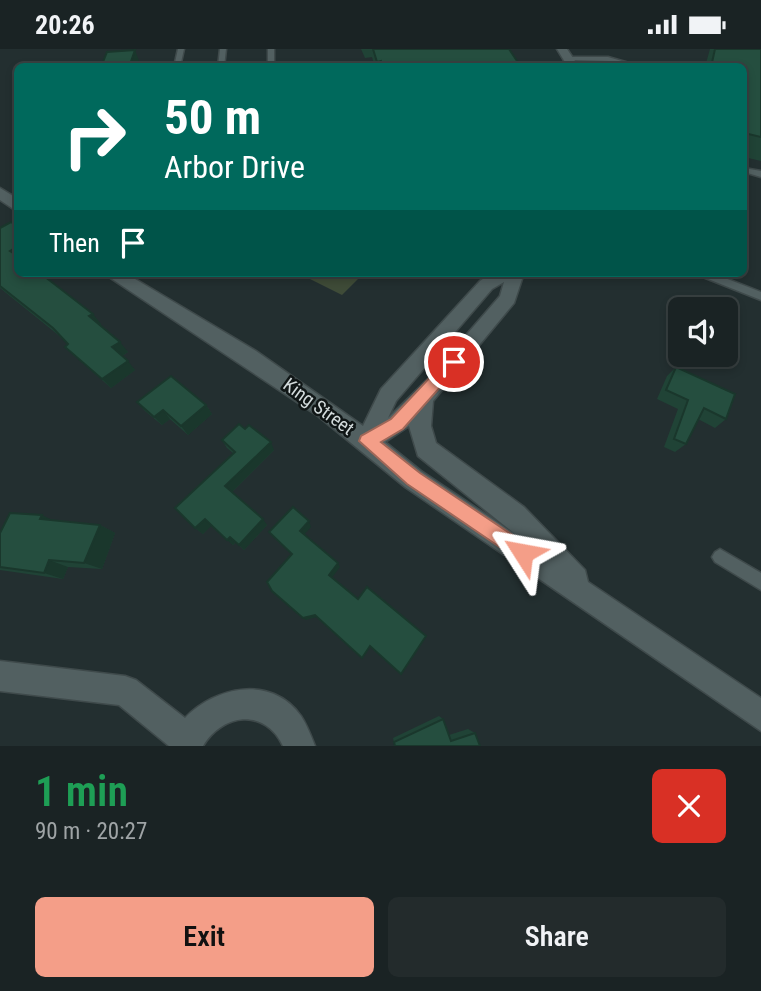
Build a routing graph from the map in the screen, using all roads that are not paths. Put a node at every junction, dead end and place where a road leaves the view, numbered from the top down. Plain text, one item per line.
1 (568, 58) edge
2 (624, 63) edge
3 (126, 277) edge
4 (498, 277) edge
5 (514, 277) edge
6 (712, 277) edge
7 (761, 296) edge
8 (423, 397) junction
9 (367, 441) junction
10 (720, 557) dead end
11 (761, 582) edge
12 (610, 613) junction
13 (0, 676) edge
14 (761, 716) edge
15 (186, 743) edge
16 (299, 746) edge

1 - 2 lane
3 - 9 street, King Street
4 - 9 street
5 - 8 street
6 - 7 lane
8 - 9 street
8 - 12 street
9 - 12 street, King Street
10 - 11 lane
12 - 14 street, King Street
13 - 15 street
15 - 16 street

